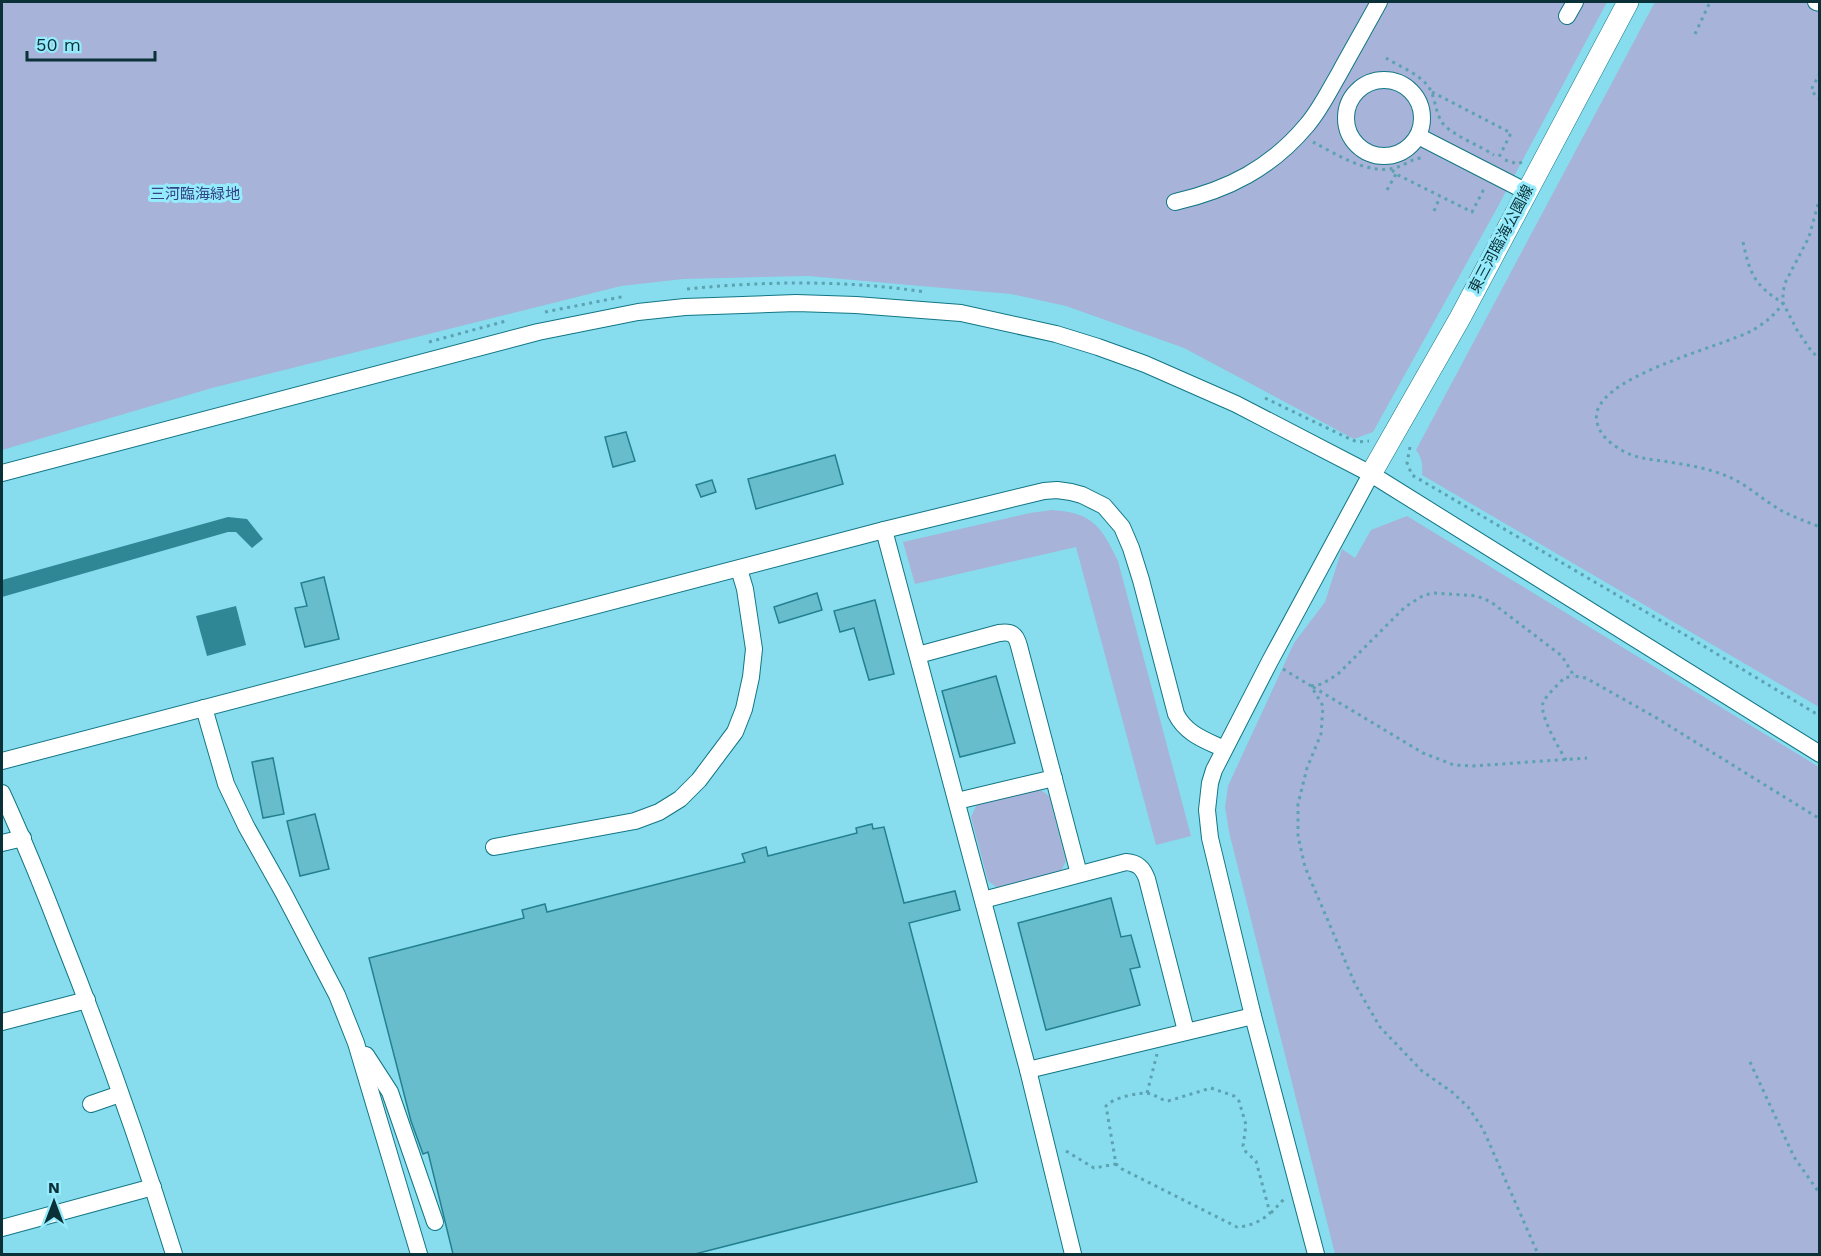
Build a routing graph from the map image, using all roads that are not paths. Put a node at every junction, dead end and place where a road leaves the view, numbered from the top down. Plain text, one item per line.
1 (1379, 2) edge
2 (1628, 2) edge
3 (1418, 136) junction
4 (1527, 192) junction
5 (1175, 202) dead end
6 (2, 473) edge
7 (1371, 474) junction
8 (884, 530) junction
9 (738, 568) junction
10 (918, 655) junction
11 (204, 708) junction
12 (1224, 749) junction
13 (1820, 754) edge
14 (2, 762) edge
15 (1054, 778) junction
16 (2, 793) edge
17 (957, 801) junction
18 (23, 838) junction
19 (2, 843) edge
20 (494, 847) dead end
21 (1079, 874) junction
22 (983, 900) junction
23 (87, 1000) junction
24 (1253, 1016) junction
25 (2, 1022) edge
26 (1186, 1031) junction
27 (356, 1043) junction
28 (1028, 1070) junction
29 (120, 1094) junction
30 (91, 1104) dead end
31 (153, 1187) junction
32 (435, 1222) dead end
33 (2, 1228) edge
34 (174, 1254) edge
35 (419, 1254) edge
36 (1073, 1254) edge
37 (1316, 1254) edge

1 - 5 street
2 - 4 main road, 東三河臨海公園線
3 - 3 street
3 - 4 street
4 - 7 main road, 東三河臨海公園線
6 - 7 street
7 - 12 street
7 - 13 street
8 - 9 street
8 - 10 street
8 - 12 street
9 - 11 street
9 - 20 street
10 - 15 street
10 - 17 street
11 - 14 street
11 - 27 street
12 - 24 street
15 - 17 street
15 - 21 street
16 - 18 street
17 - 22 street
18 - 19 street
18 - 23 street
21 - 22 street
21 - 26 street
22 - 28 street
23 - 25 street
23 - 29 street
24 - 26 street
24 - 37 street
26 - 28 street
27 - 32 street
27 - 35 street
28 - 36 street
29 - 30 street
29 - 31 street
31 - 33 street
31 - 34 street

